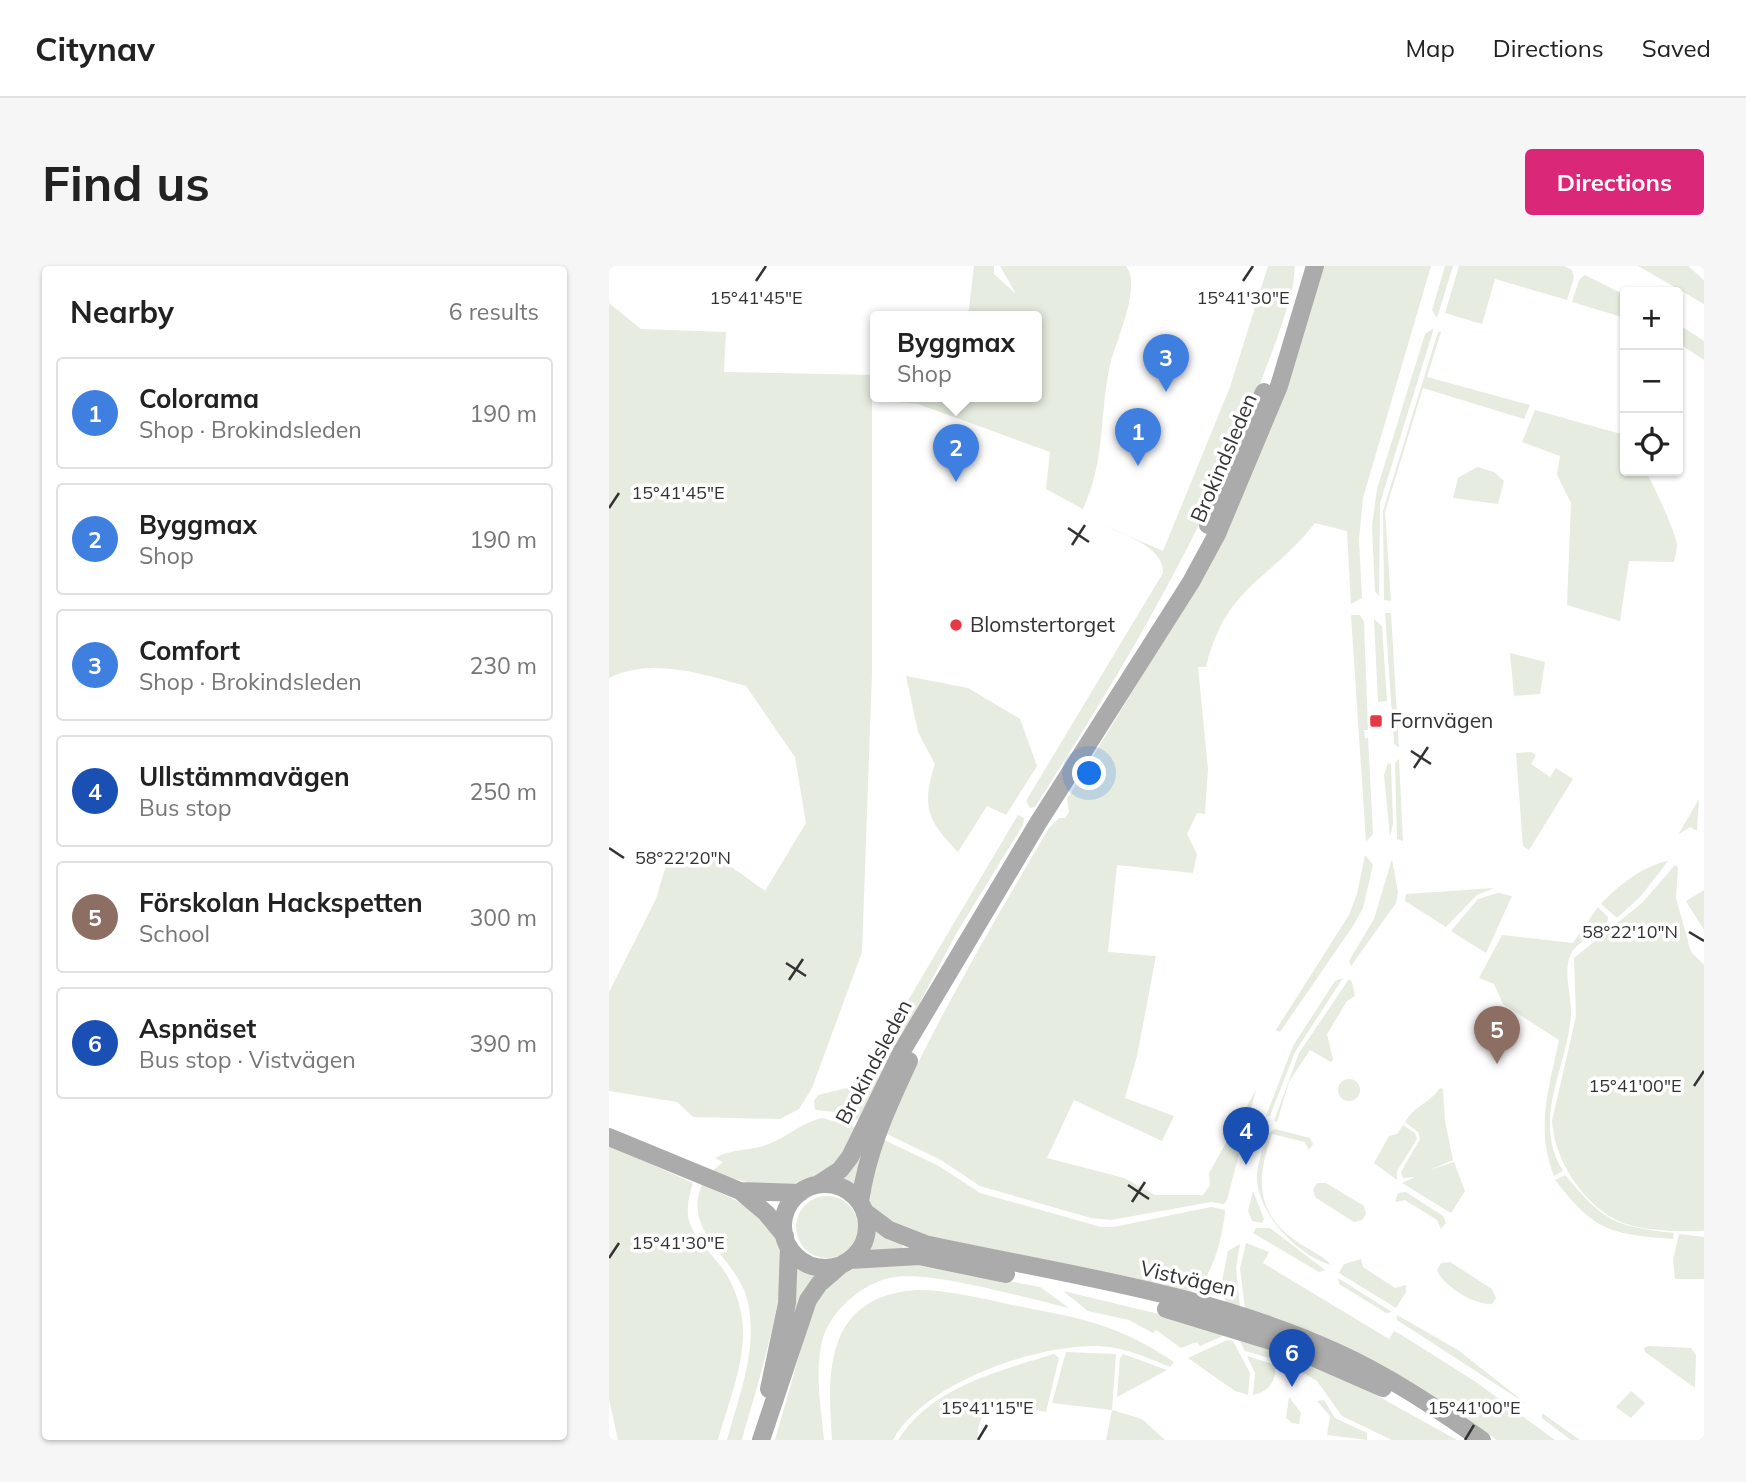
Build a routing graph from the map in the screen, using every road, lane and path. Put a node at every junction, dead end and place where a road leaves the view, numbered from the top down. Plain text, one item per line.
1 (1301, 266) edge
2 (1315, 266) edge
3 (1144, 653) junction
4 (961, 951) junction
5 (609, 1132) edge
6 (609, 1138) edge
7 (663, 1161) junction
8 (817, 1185) junction
9 (740, 1191) junction
10 (800, 1193) junction
11 (862, 1207) junction
12 (787, 1241) junction
13 (846, 1262) junction
14 (759, 1440) edge
15 (1480, 1440) edge

1 - 3 main road, Brokindsleden
2 - 3 main road, Brokindsleden
3 - 4 main road, Brokindsleden
4 - 8 main road, Brokindsleden
4 - 11 main road, Brokindsleden
5 - 7 main road
6 - 7 main road
7 - 9 main road
8 - 10 main road
8 - 11 main road
9 - 10 main road
9 - 12 main road
10 - 12 main road
11 - 13 main road
11 - 15 main road, Vistvägen
12 - 13 main road
12 - 14 main road
13 - 14 main road
13 - 15 main road, Vistvägen

